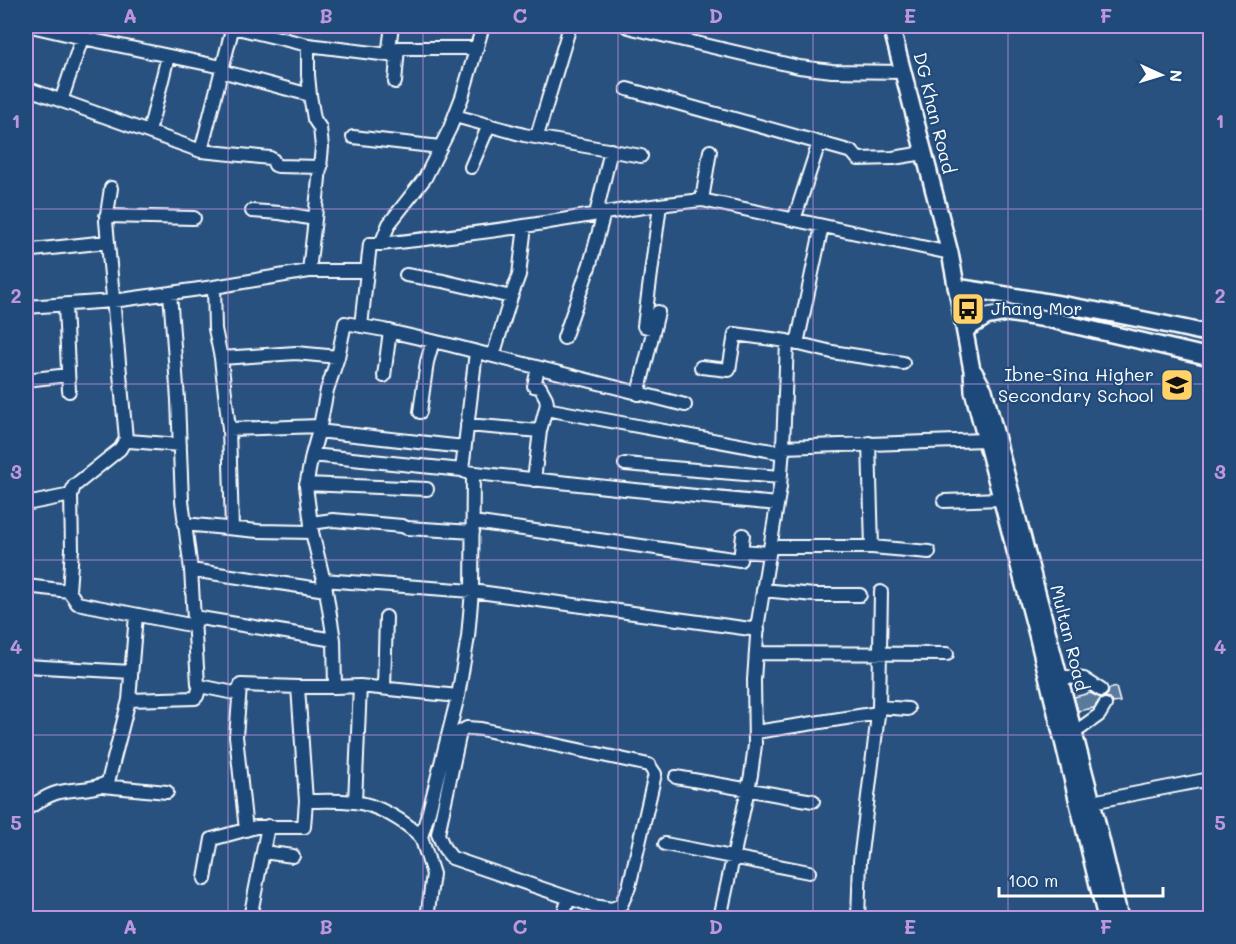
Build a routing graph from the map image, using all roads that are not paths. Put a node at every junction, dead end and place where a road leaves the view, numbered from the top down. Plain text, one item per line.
1 (32, 26) edge
2 (233, 26) edge
3 (392, 26) edge
4 (483, 26) edge
5 (570, 26) edge
6 (626, 26) edge
7 (891, 26) edge
8 (84, 32) edge
9 (308, 45) junction
10 (477, 48) junction
11 (168, 56) junction
12 (392, 56) junction
13 (222, 69) junction
14 (904, 72) junction
15 (395, 82) dead end
16 (26, 88) edge
17 (627, 89) dead end
18 (310, 95) junction
19 (61, 101) junction
20 (455, 116) junction
21 (489, 125) junction
22 (149, 132) junction
23 (537, 136) junction
24 (353, 137) dead end
25 (819, 143) junction
26 (440, 147) junction
27 (611, 150) junction
28 (201, 151) junction
29 (710, 151) dead end
30 (924, 153) junction
31 (641, 156) dead end
32 (321, 167) junction
33 (471, 167) dead end
34 (111, 188) dead end
35 (702, 200) junction
36 (660, 205) junction
37 (252, 211) dead end
38 (939, 211) joint
39 (600, 213) junction
40 (106, 216) junction
41 (194, 218) dead end
42 (315, 219) junction
43 (794, 220) junction
44 (525, 226) junction
45 (822, 226) junction
46 (107, 242) junction
47 (381, 244) junction
48 (33, 250) dead end
49 (950, 253) junction
50 (309, 270) junction
51 (366, 271) junction
52 (406, 274) dead end
53 (214, 287) junction
54 (956, 287) junction
55 (170, 293) junction
56 (511, 297) junction
57 (113, 301) junction
58 (65, 304) junction
59 (26, 308) edge
60 (658, 312) dead end
61 (361, 326) junction
62 (654, 329) junction
63 (965, 330) junction
64 (390, 331) junction
65 (1210, 334) edge
66 (564, 338) dead end
67 (433, 341) junction
68 (792, 342) junction
69 (476, 352) junction
70 (493, 356) junction
71 (338, 357) junction
72 (1210, 357) edge
73 (221, 358) junction
74 (903, 363) dead end
75 (701, 367) dead end
76 (538, 368) junction
77 (972, 370) junction
78 (68, 375) junction
79 (384, 376) dead end
80 (26, 380) edge
81 (69, 391) dead end
82 (638, 394) junction
83 (685, 405) dead end
84 (546, 408) junction
85 (420, 412) dead end
86 (467, 425) junction
87 (319, 428) junction
88 (229, 429) junction
89 (540, 431) junction
90 (126, 439) junction
91 (985, 440) junction
92 (869, 443) junction
93 (180, 445) junction
94 (464, 447) junction
95 (783, 450) junction
96 (312, 455) junction
97 (626, 464) dead end
98 (468, 471) junction
99 (780, 477) junction
100 (534, 480) junction
101 (306, 484) junction
102 (427, 489) dead end
103 (71, 495) junction
104 (1002, 499) junction
105 (944, 501) dead end
106 (26, 504) edge
107 (777, 504) junction
108 (184, 524) junction
109 (311, 527) junction
110 (473, 527) junction
111 (232, 528) junction
112 (743, 536) dead end
113 (872, 547) junction
114 (770, 550) junction
115 (741, 551) junction
116 (929, 552) dead end
117 (191, 570) junction
118 (325, 585) junction
119 (26, 586) edge
120 (763, 590) junction
121 (69, 591) junction
122 (472, 591) junction
123 (881, 592) dead end
124 (860, 595) dead end
125 (136, 615) junction
126 (386, 617) dead end
127 (195, 621) junction
128 (758, 630) junction
129 (334, 640) junction
130 (756, 653) junction
131 (880, 653) junction
132 (946, 654) dead end
133 (26, 666) edge
134 (131, 672) junction
135 (1058, 676) junction
136 (200, 686) junction
137 (360, 686) junction
138 (298, 687) junction
139 (335, 687) junction
140 (384, 688) junction
141 (1101, 690) dead end
142 (239, 694) junction
143 (458, 696) junction
144 (129, 700) junction
145 (1105, 705) dead end
146 (908, 709) dead end
147 (878, 710) junction
148 (756, 732) junction
149 (1074, 733) junction
150 (676, 777) dead end
151 (1210, 779) edge
152 (102, 786) junction
153 (748, 790) junction
154 (167, 792) dead end
155 (306, 801) junction
156 (813, 801) dead end
157 (355, 802) junction
158 (1092, 802) junction
159 (26, 809) edge
160 (268, 826) junction
161 (246, 830) junction
162 (421, 837) junction
163 (665, 844) dead end
164 (263, 852) junction
165 (293, 856) dead end
166 (734, 856) junction
167 (809, 872) dead end
168 (205, 879) dead end
169 (569, 898) junction
170 (250, 918) edge
171 (427, 918) edge
172 (562, 918) edge
173 (720, 918) edge
174 (858, 918) edge
175 (1106, 918) edge
176 (1120, 918) edge

1 - 8 street
2 - 9 street
2 - 13 street
3 - 12 street
4 - 10 street
5 - 23 street
6 - 14 street
7 - 14 main road, DG Khan Road
8 - 11 street
8 - 19 street
9 - 12 street
9 - 18 street
10 - 12 street
10 - 20 street
11 - 13 street
11 - 22 street
12 - 15 street
13 - 18 street
13 - 28 street
14 - 30 main road, DG Khan Road
16 - 19 street
17 - 25 street
18 - 32 street
19 - 22 street
20 - 21 street
20 - 26 street
21 - 23 street
21 - 33 street
22 - 28 street
23 - 27 street
24 - 26 street
25 - 30 street
25 - 43 street
26 - 47 street
27 - 31 street
27 - 39 street
28 - 32 street
29 - 35 street
30 - 38 main road, DG Khan Road
32 - 42 street
34 - 40 street
35 - 36 street
35 - 43 street
36 - 39 street
36 - 62 street
37 - 42 street
38 - 49 main road, Multan Road
39 - 44 street
39 - 66 street
40 - 41 street
40 - 46 street
42 - 50 street
43 - 45 street
44 - 47 street
44 - 56 street
45 - 49 street
45 - 68 street
46 - 48 street
46 - 57 street
47 - 51 street
49 - 54 main road, Multan Road
50 - 51 street
50 - 53 street
51 - 61 street
52 - 56 street
53 - 55 street
53 - 73 street
54 - 63 main road, Multan Road
54 - 65 main road
55 - 57 street
55 - 93 street
56 - 70 street
57 - 58 street
57 - 90 street
58 - 59 street
58 - 78 street
60 - 62 street
61 - 64 street
61 - 71 street
62 - 82 street
63 - 72 main road
63 - 77 main road, Multan Road
64 - 67 street
64 - 79 street
67 - 69 street
67 - 85 street
68 - 74 street
68 - 75 street
68 - 95 street
69 - 70 street
69 - 86 street
70 - 76 street
71 - 73 street
71 - 87 street
73 - 88 street
76 - 82 street
76 - 84 street
77 - 91 main road, Multan Road
77 - 135 main road, Multan Road
78 - 80 street
78 - 81 street
82 - 83 street
84 - 89 street
84 - 95 street
86 - 89 street
86 - 94 street
87 - 88 street
87 - 94 street
87 - 96 street
88 - 111 street
89 - 100 street
90 - 93 street
90 - 103 street
91 - 92 street
91 - 104 main road, Multan Road
92 - 95 street
92 - 113 street
93 - 108 street
94 - 98 street
95 - 99 street
96 - 98 street
96 - 101 street
97 - 99 street
98 - 100 street
98 - 110 street
99 - 107 street
100 - 107 street
101 - 102 street
101 - 109 street
103 - 106 street
103 - 121 street
104 - 105 street
104 - 175 main road, Multan Road
107 - 114 street
108 - 111 street
108 - 117 street
109 - 110 street
109 - 111 street
109 - 118 street
110 - 115 street
110 - 122 street
112 - 115 street
113 - 114 street
113 - 116 street
114 - 115 street
114 - 120 street
117 - 118 street
117 - 127 street
118 - 122 street
118 - 129 street
119 - 121 street
120 - 124 street
120 - 128 street
121 - 125 street
122 - 128 street
122 - 143 street
123 - 131 street
125 - 127 street
125 - 134 street
126 - 140 street
127 - 129 street
127 - 136 street
128 - 130 street
129 - 139 street
130 - 131 street
130 - 148 street
131 - 132 street
131 - 147 street
133 - 134 street
134 - 144 street
135 - 141 street
135 - 149 main road, Multan Road
136 - 142 street
136 - 144 street
137 - 139 street
137 - 140 street
137 - 157 street
138 - 139 street
138 - 142 street
138 - 155 street
140 - 143 street
142 - 161 street
143 - 162 street
144 - 152 street
145 - 149 street
146 - 147 street
147 - 148 street
147 - 174 street
148 - 153 street
149 - 158 main road, Multan Road
150 - 153 street
151 - 158 street
152 - 154 street
152 - 159 street
153 - 156 street
153 - 166 street
155 - 157 street
155 - 160 street
157 - 162 street
158 - 176 main road, Multan Road
160 - 161 street
160 - 164 street
161 - 168 street
162 - 171 street
163 - 166 street
164 - 165 street
164 - 170 street
166 - 167 street
166 - 173 street
169 - 169 street
169 - 172 street

